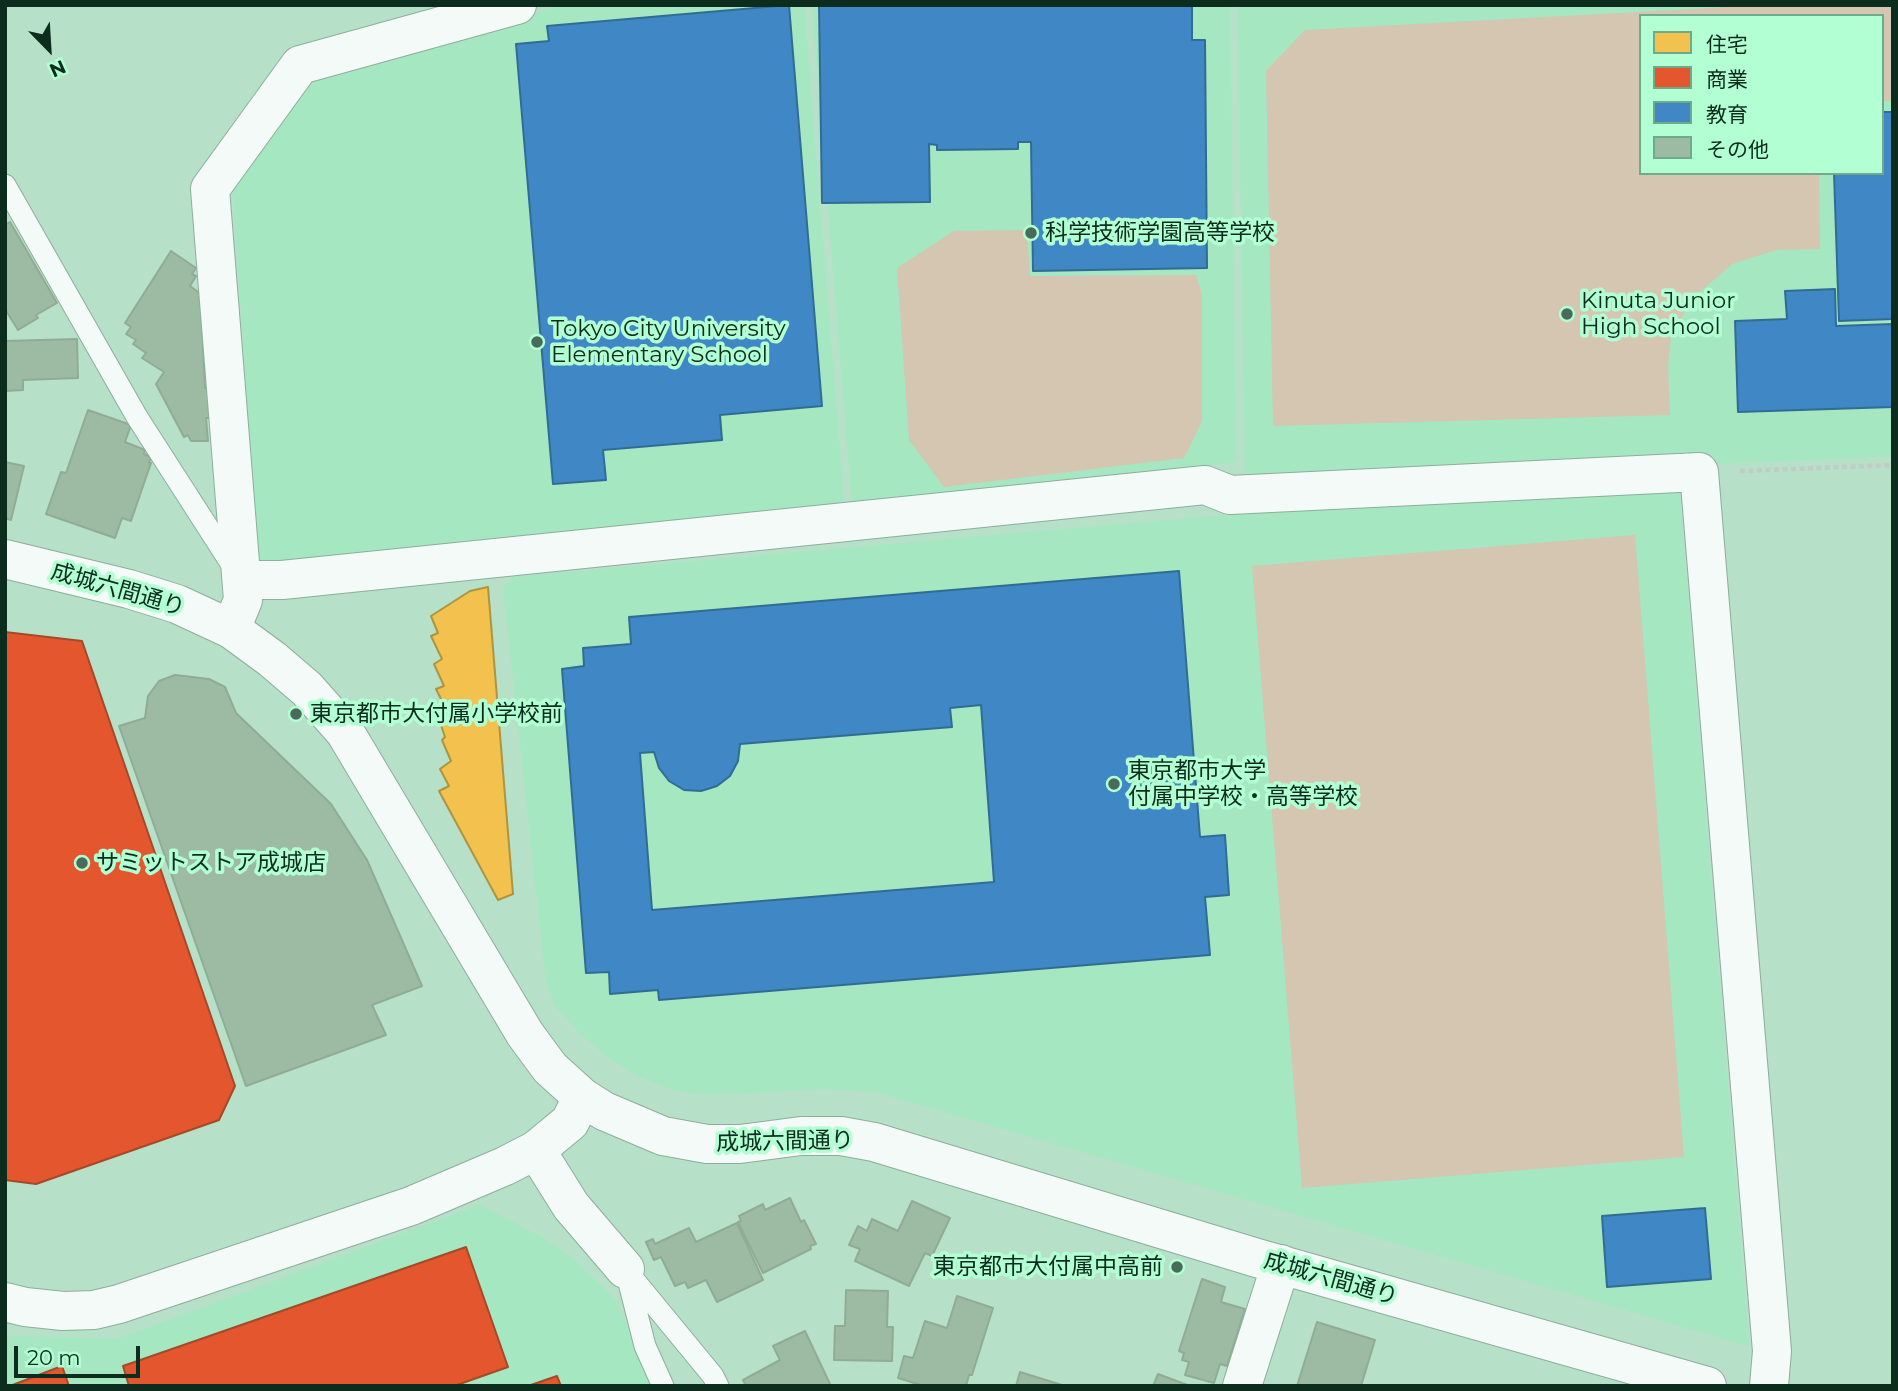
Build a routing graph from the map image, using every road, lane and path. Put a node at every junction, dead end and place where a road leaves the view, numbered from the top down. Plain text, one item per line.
1 (517, 5) edge
2 (5, 185) edge
3 (1893, 465) edge
4 (1699, 472) junction
5 (5, 559) edge
6 (242, 580) junction
7 (231, 629) junction
8 (582, 1097) junction
9 (536, 1150) junction
10 (1281, 1264) junction
11 (625, 1269) junction
12 (5, 1301) edge
13 (663, 1386) edge
14 (719, 1386) edge
15 (1242, 1386) edge
16 (1707, 1386) edge
17 (1769, 1386) edge

1 - 6 street
2 - 6 lane
3 - 4 path
4 - 6 street
4 - 17 street
5 - 7 street, 成城六間通り
6 - 7 street
7 - 8 street, 成城六間通り
8 - 9 street
8 - 10 street, 成城六間通り
9 - 11 street
9 - 12 street
10 - 15 street
10 - 16 street, 成城六間通り
11 - 13 lane
11 - 14 lane

